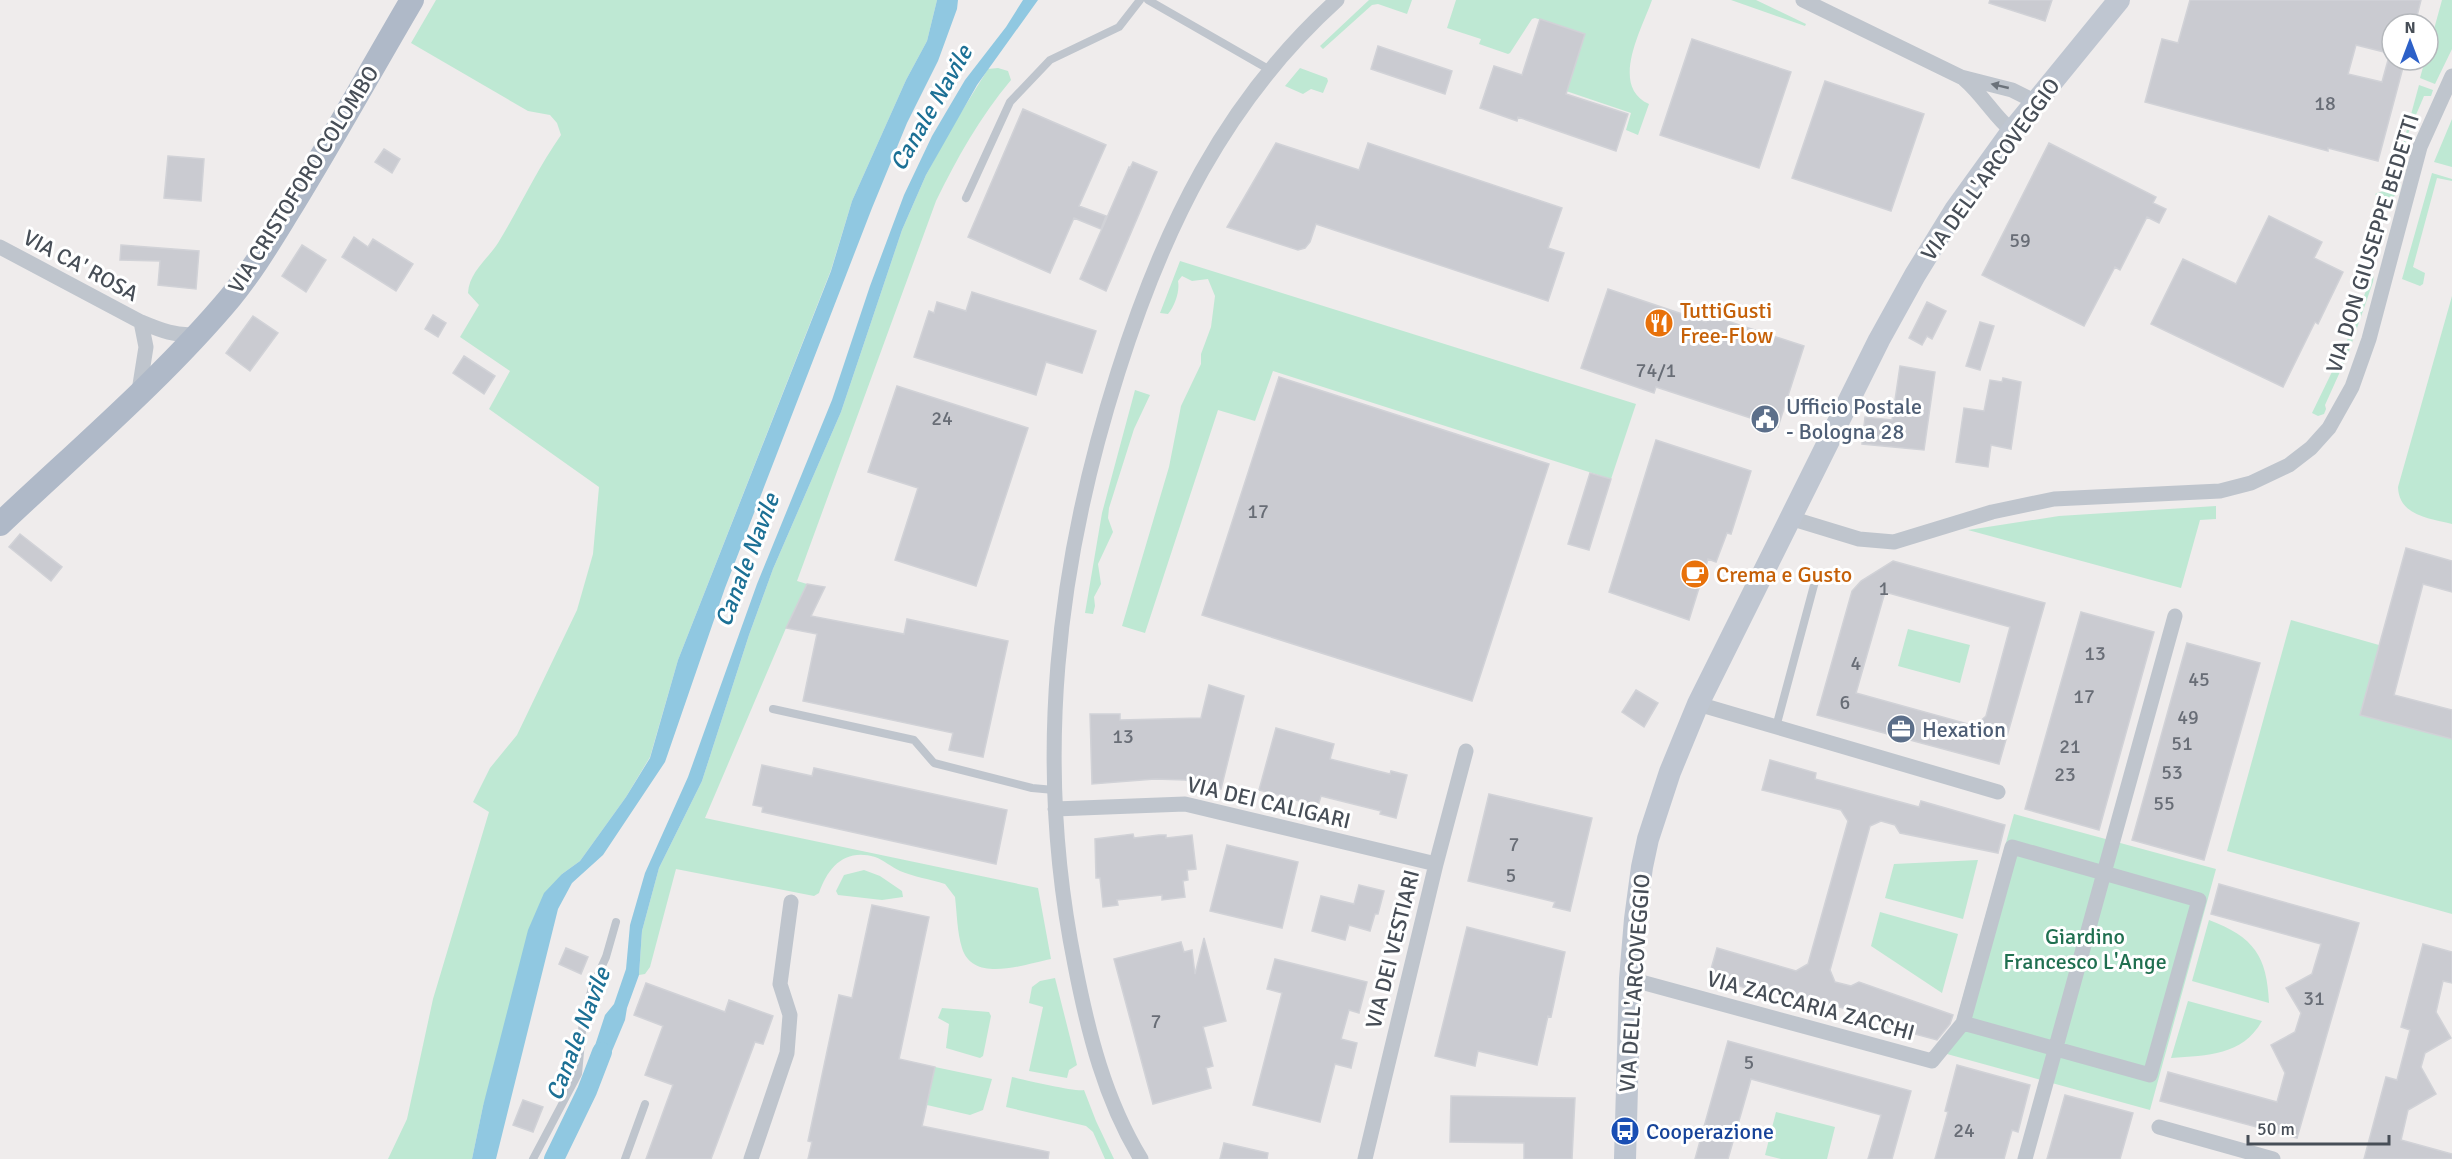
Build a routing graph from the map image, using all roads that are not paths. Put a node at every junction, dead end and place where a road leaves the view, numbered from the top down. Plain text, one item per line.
1 (412, 0) edge
2 (1140, 0) edge
3 (1148, 0) edge
4 (1337, 0) edge
5 (1803, 0) edge
6 (2119, 0) edge
7 (1270, 70) junction
8 (2452, 76) edge
9 (1961, 77) junction
10 (2036, 102) junction
11 (2012, 131) junction
12 (966, 198) dead end
13 (0, 247) edge
14 (141, 322) junction
15 (166, 332) junction
16 (198, 334) junction
17 (174, 357) junction
18 (138, 394) junction
19 (1790, 518) junction
20 (0, 524) edge
21 (1817, 574) dead end
22 (2175, 616) dead end
23 (1698, 704) junction
24 (774, 709) dead end
25 (1776, 727) junction
26 (1466, 751) dead end
27 (1054, 790) junction
28 (1998, 792) dead end
29 (1054, 809) junction
30 (1436, 864) junction
31 (2106, 874) junction
32 (791, 902) dead end
33 (616, 922) dead end
34 (1630, 979) junction
35 (1963, 1023) junction
36 (2056, 1049) junction
37 (645, 1104) dead end
38 (2158, 1127) dead end
39 (533, 1159) edge
40 (625, 1159) edge
41 (751, 1159) edge
42 (1141, 1159) edge
43 (1365, 1159) edge
44 (1625, 1159) edge
45 (2025, 1159) edge
46 (2273, 1159) edge

1 - 16 main road, VIA CRISTOFORO COLOMBO
2 - 12 lane
3 - 7 lane
4 - 7 street
5 - 9 street
6 - 10 street, VIA DELL'ARCOVEGGIO
7 - 27 street
8 - 19 street, VIA DON GIUSEPPE BEDETTI
10 -> 9 street
9 - 11 street
10 - 11 street, VIA DELL'ARCOVEGGIO
11 - 19 street, VIA DELL'ARCOVEGGIO
13 - 14 street, VIA CA' ROSA
14 - 15 street, VIA CA' ROSA
14 - 18 street, VIA CA' ROSA
15 - 16 street, VIA CA' ROSA
15 - 17 street
16 - 17 main road, VIA CRISTOFORO COLOMBO
17 - 18 main road, VIA CRISTOFORO COLOMBO
18 - 20 main road, VIA CRISTOFORO COLOMBO
19 - 23 street, VIA DELL'ARCOVEGGIO
21 - 25 lane
22 - 31 street
23 - 25 street
23 - 34 street, VIA DELL'ARCOVEGGIO
24 - 27 lane
25 - 28 street
26 - 30 street, VIA DEI VESTIARI
27 - 29 street
29 - 30 street, VIA DEI CALIGARI
29 - 42 street
30 - 43 street, VIA DEI VESTIARI
31 - 35 street
31 - 36 street
31 - 36 street
32 - 41 street
33 - 39 lane
34 - 35 street, VIA ZACCARIA ZACCHI
34 - 44 street, VIA DELL'ARCOVEGGIO
35 - 36 street
36 - 45 street
37 - 40 lane
38 - 46 street

